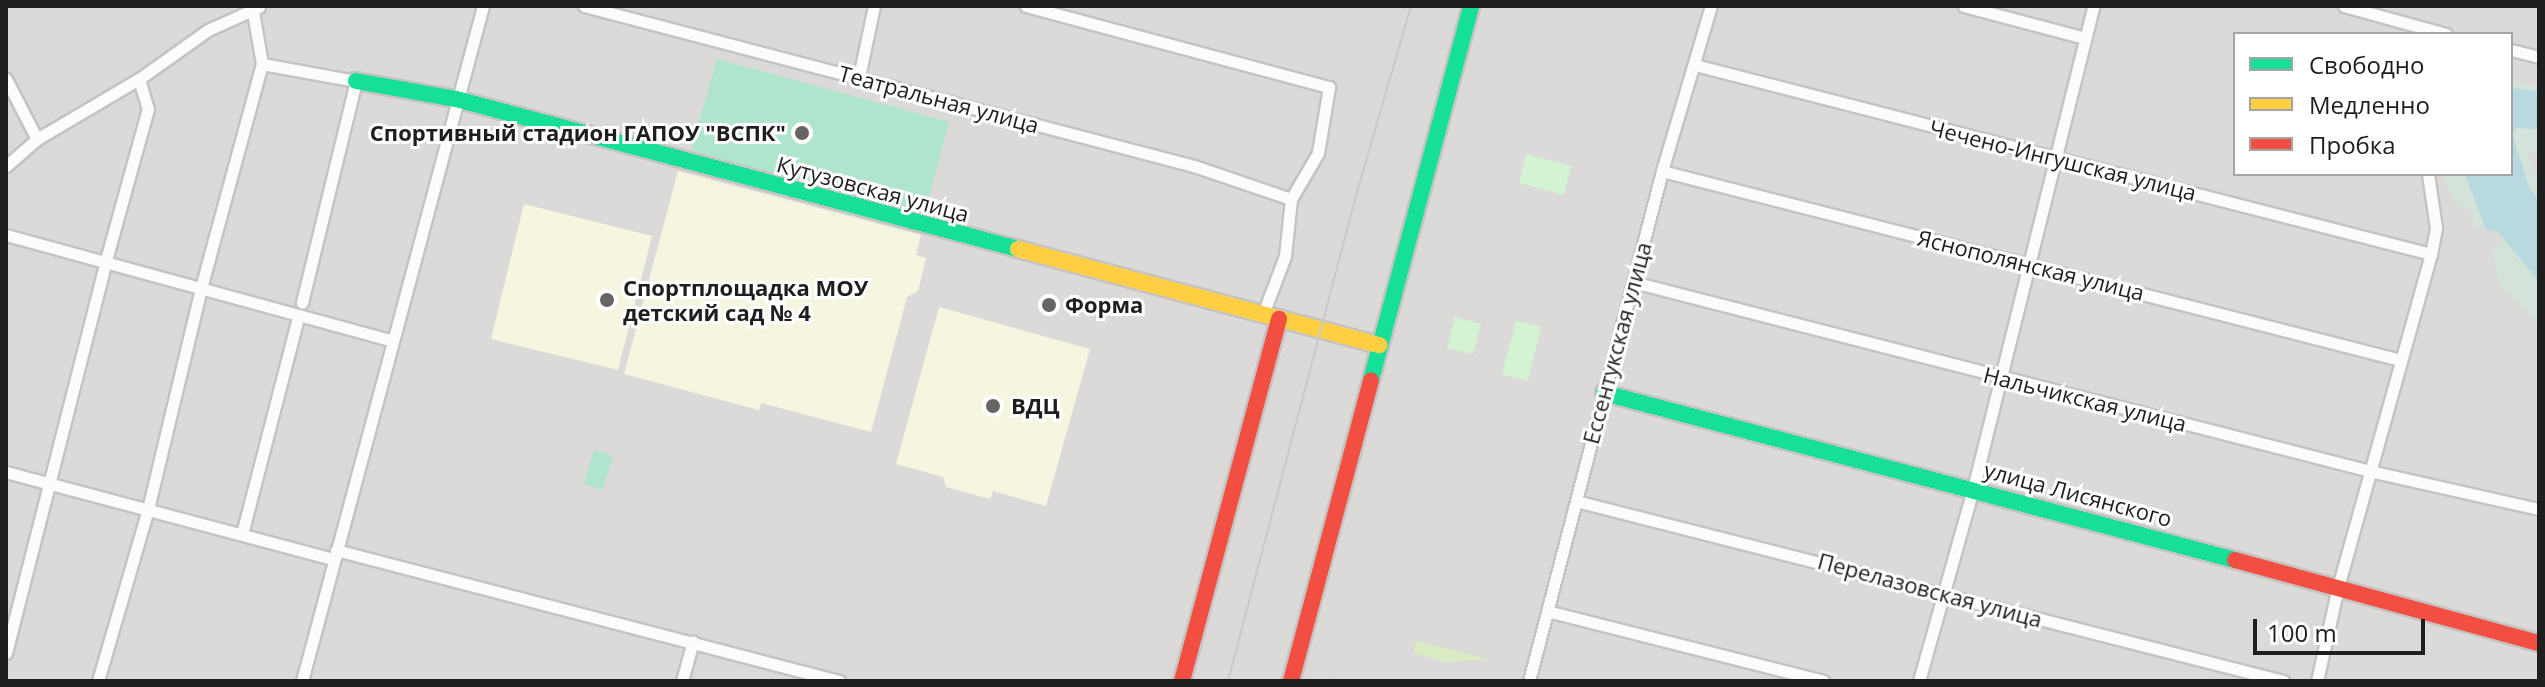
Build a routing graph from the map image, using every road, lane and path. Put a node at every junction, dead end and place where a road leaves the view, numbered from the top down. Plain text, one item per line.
1 (483, 6) edge
2 (584, 6) edge
3 (874, 6) edge
4 (1026, 6) edge
5 (1471, 6) edge
6 (1711, 6) edge
7 (1964, 6) edge
8 (2093, 6) edge
9 (2344, 6) edge
10 (256, 7) edge
11 (2406, 30) edge
12 (2426, 32) edge
13 (2085, 38) junction
14 (2513, 50) edge
15 (2539, 57) edge
16 (262, 64) junction
17 (1695, 65) junction
18 (859, 77) junction
19 (6, 79) edge
20 (139, 79) junction
21 (356, 81) junction
22 (456, 99) junction
23 (37, 139) junction
24 (2058, 158) junction
25 (6, 166) edge
26 (1662, 171) junction
27 (2428, 176) edge
28 (1291, 199) junction
29 (6, 235) edge
30 (2431, 254) junction
31 (106, 260) junction
32 (2030, 265) junction
33 (1633, 282) junction
34 (201, 288) junction
35 (302, 303) dead end
36 (1271, 316) junction
37 (298, 317) junction
38 (393, 341) junction
39 (1379, 345) junction
40 (2400, 360) junction
41 (2001, 377) junction
42 (1604, 393) junction
43 (2370, 471) junction
44 (6, 472) edge
45 (49, 484) junction
46 (1973, 489) junction
47 (1576, 501) junction
48 (148, 509) junction
49 (2539, 509) edge
50 (242, 534) junction
51 (335, 554) junction
52 (2338, 587) junction
53 (1944, 595) junction
54 (1547, 611) junction
55 (693, 641) junction
56 (2539, 643) edge
57 (6, 653) edge
58 (98, 681) edge
59 (302, 681) edge
60 (682, 681) edge
61 (839, 681) edge
62 (1182, 681) edge
63 (1291, 681) edge
64 (1529, 681) edge
65 (1823, 681) edge
66 (1919, 681) edge
67 (2283, 681) edge
68 (2317, 681) edge

1 - 22 street
2 - 18 street, Театральная улица
3 - 18 street
4 - 28 street
5 - 39 street
6 - 17 street, Ессентукская улица
7 - 13 street
8 - 13 street
9 - 11 street
10 - 16 street
10 - 20 street
11 - 12 street
13 - 24 street
14 - 15 street
16 - 21 street
16 - 34 street
17 - 24 street, Чечено-Ингушская улица
17 - 26 street, Ессентукская улица
18 - 28 street, Театральная улица
19 - 23 street
20 - 23 street
20 - 31 street
21 - 22 street, Кутузовская улица
21 - 35 street
22 - 36 street, Кутузовская улица
22 - 38 street
23 - 25 street
24 - 30 street, Чечено-Ингушская улица
24 - 32 street
26 - 32 street, Яснополянская улица
26 - 33 street, Ессентукская улица
27 - 30 street
28 - 36 street
29 - 31 street
30 - 40 street
31 - 34 street
31 - 45 street
32 - 40 street, Яснополянская улица
32 - 41 street
33 - 41 street, Нальчикская улица
33 - 42 street, Ессентукская улица
34 - 37 street
34 - 48 street
36 - 39 street, Кутузовская улица
36 - 62 street
37 - 38 street
37 - 50 street
38 - 51 street
39 - 63 street
40 - 43 street
41 - 43 street, Нальчикская улица
41 - 46 street
42 - 46 street, улица Лисянского
42 - 47 street, Ессентукская улица
43 - 49 street, Нальчикская улица
43 - 52 street
44 - 45 street
45 - 48 street
45 - 57 street
46 - 52 street, улица Лисянского
46 - 53 street
47 - 53 street, Перелазовская улица
47 - 54 street, Ессентукская улица
48 - 50 street
48 - 58 street
50 - 51 street
51 - 55 street
51 - 59 street
52 - 56 street, улица Лисянского
52 - 68 street
53 - 66 street
53 - 67 street, Перелазовская улица
54 - 64 street, Ессентукская улица
54 - 65 street
55 - 60 street
55 - 61 street

